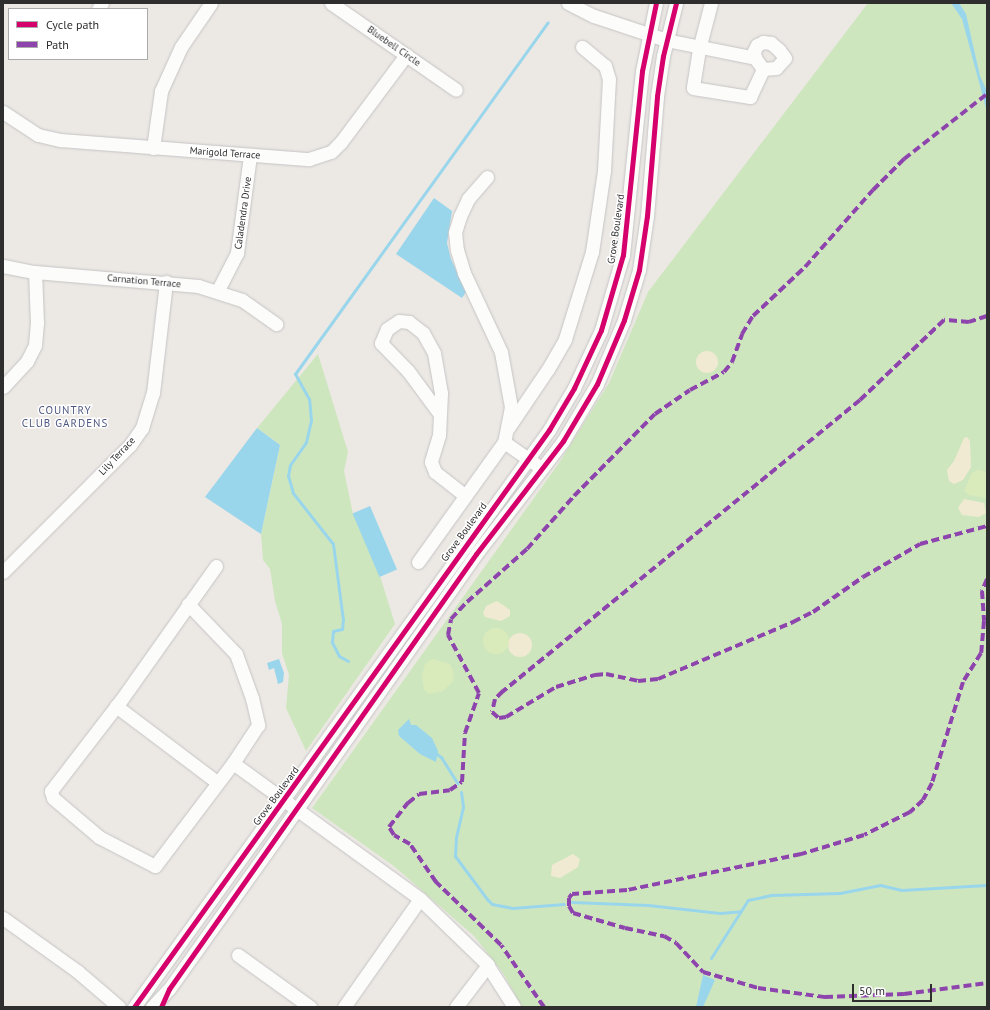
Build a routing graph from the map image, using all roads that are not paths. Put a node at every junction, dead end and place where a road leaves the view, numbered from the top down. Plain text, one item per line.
1 (211, 3) edge
2 (331, 3) edge
3 (568, 3) edge
4 (656, 3) edge
5 (676, 3) edge
6 (711, 3) edge
7 (648, 32) junction
8 (666, 40) junction
9 (582, 47) dead end
10 (700, 49) junction
11 (406, 55) junction
12 (755, 58) junction
13 (763, 69) junction
14 (456, 90) dead end
15 (3, 112) edge
16 (152, 148) junction
17 (250, 155) junction
18 (487, 177) dead end
19 (3, 266) edge
20 (35, 272) junction
21 (166, 282) junction
22 (218, 290) junction
23 (276, 324) dead end
24 (3, 387) edge
25 (439, 413) junction
26 (508, 428) junction
27 (504, 442) junction
28 (528, 459) junction
29 (541, 468) junction
30 (464, 495) junction
31 (418, 562) dead end
32 (216, 566) dead end
33 (3, 572) edge
34 (188, 604) junction
35 (116, 706) junction
36 (233, 763) junction
37 (217, 782) junction
38 (285, 798) junction
39 (298, 808) junction
40 (420, 899) junction
41 (3, 918) edge
42 (238, 955) dead end
43 (488, 965) junction
44 (119, 1007) edge
45 (134, 1007) edge
46 (152, 1007) edge
47 (310, 1007) edge
48 (344, 1007) edge
49 (456, 1007) edge
50 (514, 1007) edge

1 - 16 street
2 - 11 street, Bluebell Circle
3 - 7 street
4 - 7 street, Grove Boulevard
5 - 8 street
6 - 10 street
7 - 8 street
7 - 28 street, Grove Boulevard
8 - 10 street
8 - 29 street
9 - 26 street
10 - 12 street
10 - 13 street
11 - 14 street, Bluebell Circle
11 - 17 street, Marigold Terrace
12 - 13 street
12 - 13 street
15 - 16 street, Marigold Terrace
16 - 17 street, Marigold Terrace
17 - 22 street, Caladendra Drive
18 - 26 street
19 - 20 street, Carnation Terrace
20 - 21 street, Carnation Terrace
20 - 24 street
21 - 22 street, Carnation Terrace
21 - 33 street, Lily Terrace
22 - 23 street, Carnation Terrace
25 - 25 street
25 - 30 street
26 - 27 street
27 - 28 street
27 - 30 street
28 - 29 street
28 - 38 street, Grove Boulevard
29 - 39 street
30 - 31 street
32 - 34 street
34 - 35 street
34 - 36 street
35 - 37 street
35 - 37 street
36 - 37 street
36 - 38 street
38 - 39 street
38 - 45 street, Grove Boulevard
39 - 40 street
39 - 46 street
40 - 43 street
40 - 48 street
41 - 44 street
42 - 47 street
43 - 49 street
43 - 50 street

